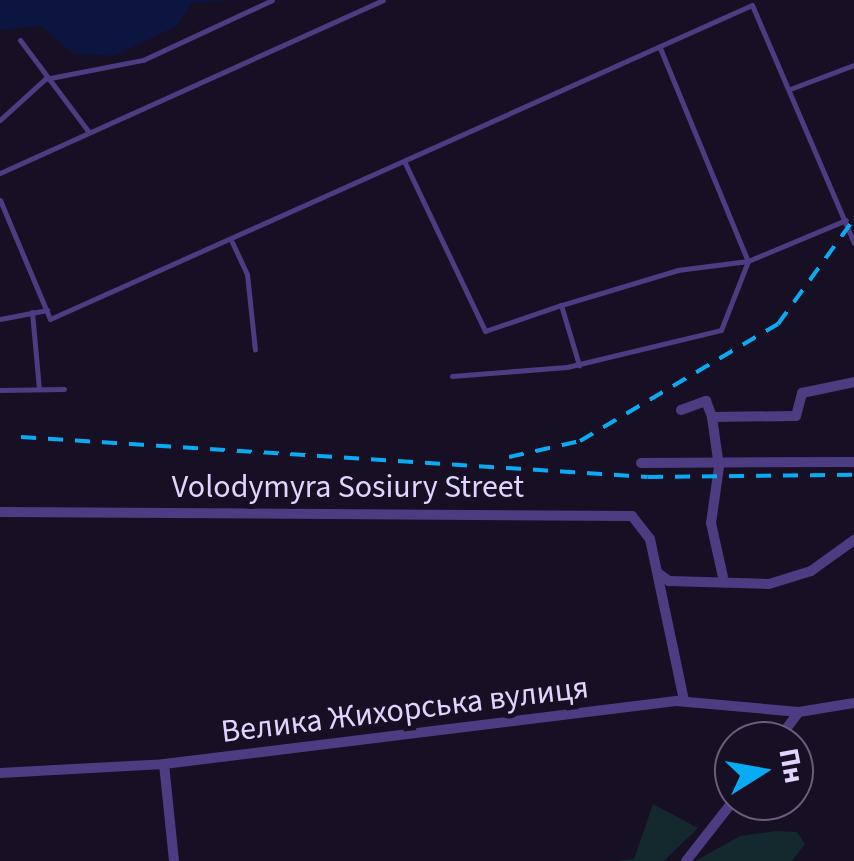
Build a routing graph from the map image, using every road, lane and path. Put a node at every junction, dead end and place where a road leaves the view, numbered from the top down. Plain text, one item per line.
1 (272, 0) edge
2 (383, 0) edge
3 (760, 0) edge
4 (752, 5) junction
5 (20, 40) dead end
6 (660, 46) junction
7 (854, 65) edge
8 (45, 80) junction
9 (790, 89) junction
10 (0, 120) edge
11 (88, 132) junction
12 (405, 163) junction
13 (0, 174) edge
14 (0, 200) edge
15 (846, 220) junction
16 (232, 242) junction
17 (854, 243) edge
18 (748, 261) junction
19 (561, 305) junction
20 (46, 310) junction
21 (32, 312) junction
22 (0, 320) edge
23 (255, 350) dead end
24 (579, 364) junction
25 (452, 376) dead end
26 (854, 382) edge
27 (38, 389) junction
28 (64, 389) dead end
29 (0, 390) edge
30 (681, 410) dead end
31 (712, 417) junction
32 (854, 462) edge
33 (641, 463) dead end
34 (720, 467) junction
35 (0, 512) edge
36 (854, 540) edge
37 (658, 572) junction
38 (723, 577) junction
39 (684, 702) junction
40 (854, 703) edge
41 (798, 712) junction
42 (792, 721) edge
43 (164, 764) junction
44 (0, 773) edge
45 (717, 821) edge
46 (174, 861) edge
47 (686, 861) edge

1 - 8 lane
2 - 11 lane
3 - 4 lane
4 - 6 lane
4 - 9 lane
5 - 8 lane
6 - 12 lane
6 - 18 lane
7 - 9 lane
8 - 10 lane
8 - 11 lane
9 - 15 lane
11 - 13 lane
12 - 16 lane
12 - 19 lane
14 - 20 lane
15 - 17 lane
15 - 18 lane
16 - 20 lane
16 - 23 lane
18 - 19 lane
18 - 24 lane
19 - 24 lane
20 - 21 lane
21 - 22 lane
21 - 27 lane
24 - 25 lane
26 - 31 street
27 - 28 lane
27 - 29 lane
30 - 31 street
31 - 34 street
32 - 34 street
33 - 34 street
34 - 38 street
35 - 37 street, Volodymyra Sosiury Street
36 - 38 street
37 - 38 street
37 - 39 street
39 - 41 street, Велика Жихорська вулиця
39 - 43 street, Велика Жихорська вулиця
40 - 41 street, Велика Жихорська вулиця
41 - 42 street
43 - 44 street, Велика Жихорська вулиця
43 - 46 street
45 - 47 street

